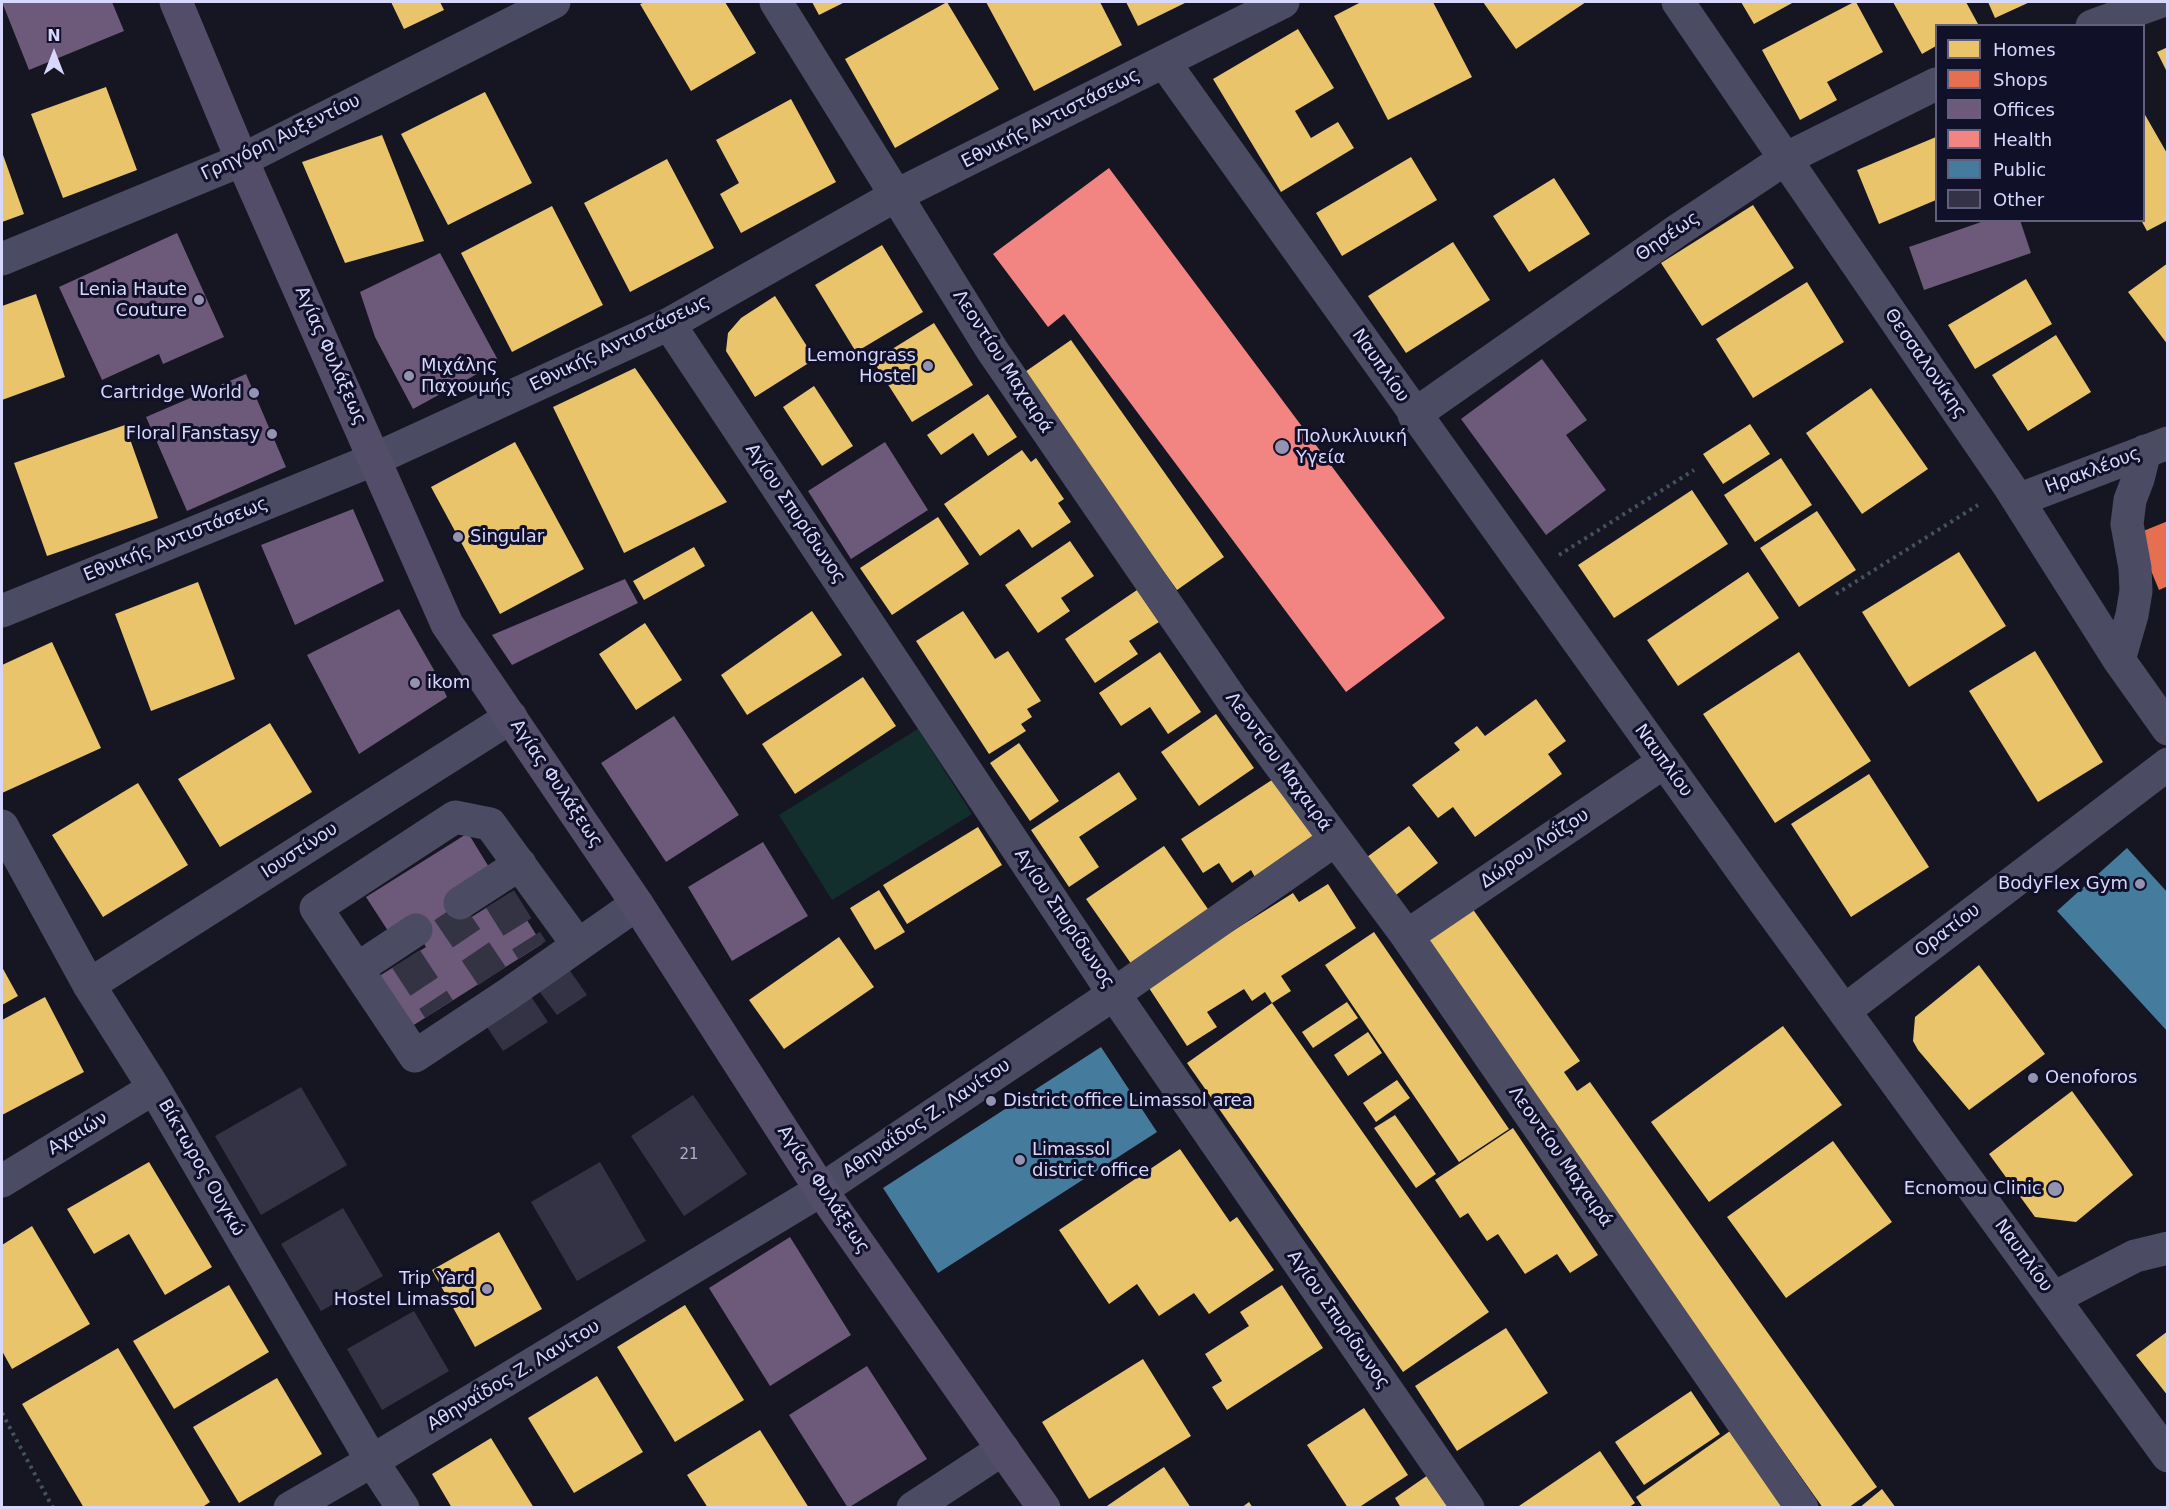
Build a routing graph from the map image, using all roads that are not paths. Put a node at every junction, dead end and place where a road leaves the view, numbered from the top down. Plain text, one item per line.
1 (176, 2) edge
2 (554, 2) edge
3 (776, 2) edge
4 (1283, 2) edge
5 (1678, 2) edge
6 (2159, 2) edge
7 (2098, 24) edge
8 (1164, 62) junction
9 (1935, 84) edge
10 (1785, 159) junction
11 (242, 160) junction
12 (895, 196) junction
13 (2, 259) edge
14 (669, 324) junction
15 (1414, 414) junction
16 (2156, 447) edge
17 (375, 459) junction
18 (2014, 493) junction
19 (2, 611) edge
20 (2119, 660) junction
21 (511, 717) junction
22 (2168, 729) edge
23 (1664, 762) junction
24 (2168, 764) edge
25 (2, 826) edge
26 (1335, 840) junction
27 (520, 864) junction
28 (460, 903) dead end
29 (637, 904) junction
30 (1407, 936) junction
31 (406, 944) dead end
32 (578, 945) junction
33 (357, 969) junction
34 (89, 985) junction
35 (1114, 994) junction
36 (1844, 1011) junction
37 (154, 1088) junction
38 (2, 1181) edge
39 (821, 1190) junction
40 (2168, 1248) edge
41 (2054, 1299) junction
42 (1003, 1449) junction
43 (2168, 1456) edge
44 (372, 1461) junction
45 (290, 1508) edge
46 (404, 1508) edge
47 (913, 1508) edge
48 (1044, 1508) edge
49 (1468, 1508) edge
50 (1802, 1508) edge

1 - 11 main road, Αγίας Φυλάξεως
2 - 11 street, Γρηγόρη Αυξεντίου
3 - 12 street, Λεοντίου Μαχαιρά
4 - 8 street, Εθνικής Αντιστάσεως
5 - 10 street, Θεσσαλονίκης
6 - 7 street
8 - 12 street, Εθνικής Αντιστάσεως
8 - 15 street, Ναυπλίου
9 - 10 street, Θησέως
10 - 15 street, Θησέως
10 - 18 street, Θεσσαλονίκης
11 - 13 street, Γρηγόρη Αυξεντίου
11 - 17 main road, Αγίας Φυλάξεως
12 - 14 street, Εθνικής Αντιστάσεως
12 - 26 street, Λεοντίου Μαχαιρά
14 - 17 street, Εθνικής Αντιστάσεως
14 - 35 street, Αγίου Σπυρίδωνος
15 - 23 street, Ναυπλίου
16 - 18 street, Ηρακλέους
16 - 20 street
17 - 19 street, Εθνικής Αντιστάσεως
17 - 21 main road, Αγίας Φυλάξεως
18 - 20 street, Θεσσαλονίκης
20 - 22 street, Θεσσαλονίκης
21 - 29 main road, Αγίας Φυλάξεως
21 - 34 street, Ιουστίνου
23 - 30 street, Δώρου Λοΐζου
23 - 36 street, Ναυπλίου
24 - 36 street, Ορατίου
25 - 34 street, Βίκτωρος Ουγκώ
26 - 30 street, Λεοντίου Μαχαιρά
26 - 35 street, Αθηναΐδος Ζ. Λανίτου
27 - 28 street
27 - 32 street
27 - 33 street
29 - 32 street
29 - 39 main road, Αγίας Φυλάξεως
30 - 50 street, Λεοντίου Μαχαιρά
31 - 33 street
32 - 33 street
34 - 37 street, Βίκτωρος Ουγκώ
35 - 39 street, Αθηναΐδος Ζ. Λανίτου
35 - 49 street, Αγίου Σπυρίδωνος
36 - 41 street, Ναυπλίου
37 - 38 street, Αχαιών
37 - 44 street, Βίκτωρος Ουγκώ
39 - 42 main road, Αγίας Φυλάξεως
39 - 44 street, Αθηναΐδος Ζ. Λανίτου
40 - 41 street
41 - 43 street, Ναυπλίου
42 - 47 street
42 - 48 main road, Αγίας Φυλάξεως
44 - 45 street, Αθηναΐδος Ζ. Λανίτου
44 - 46 street, Βίκτωρος Ουγκώ

